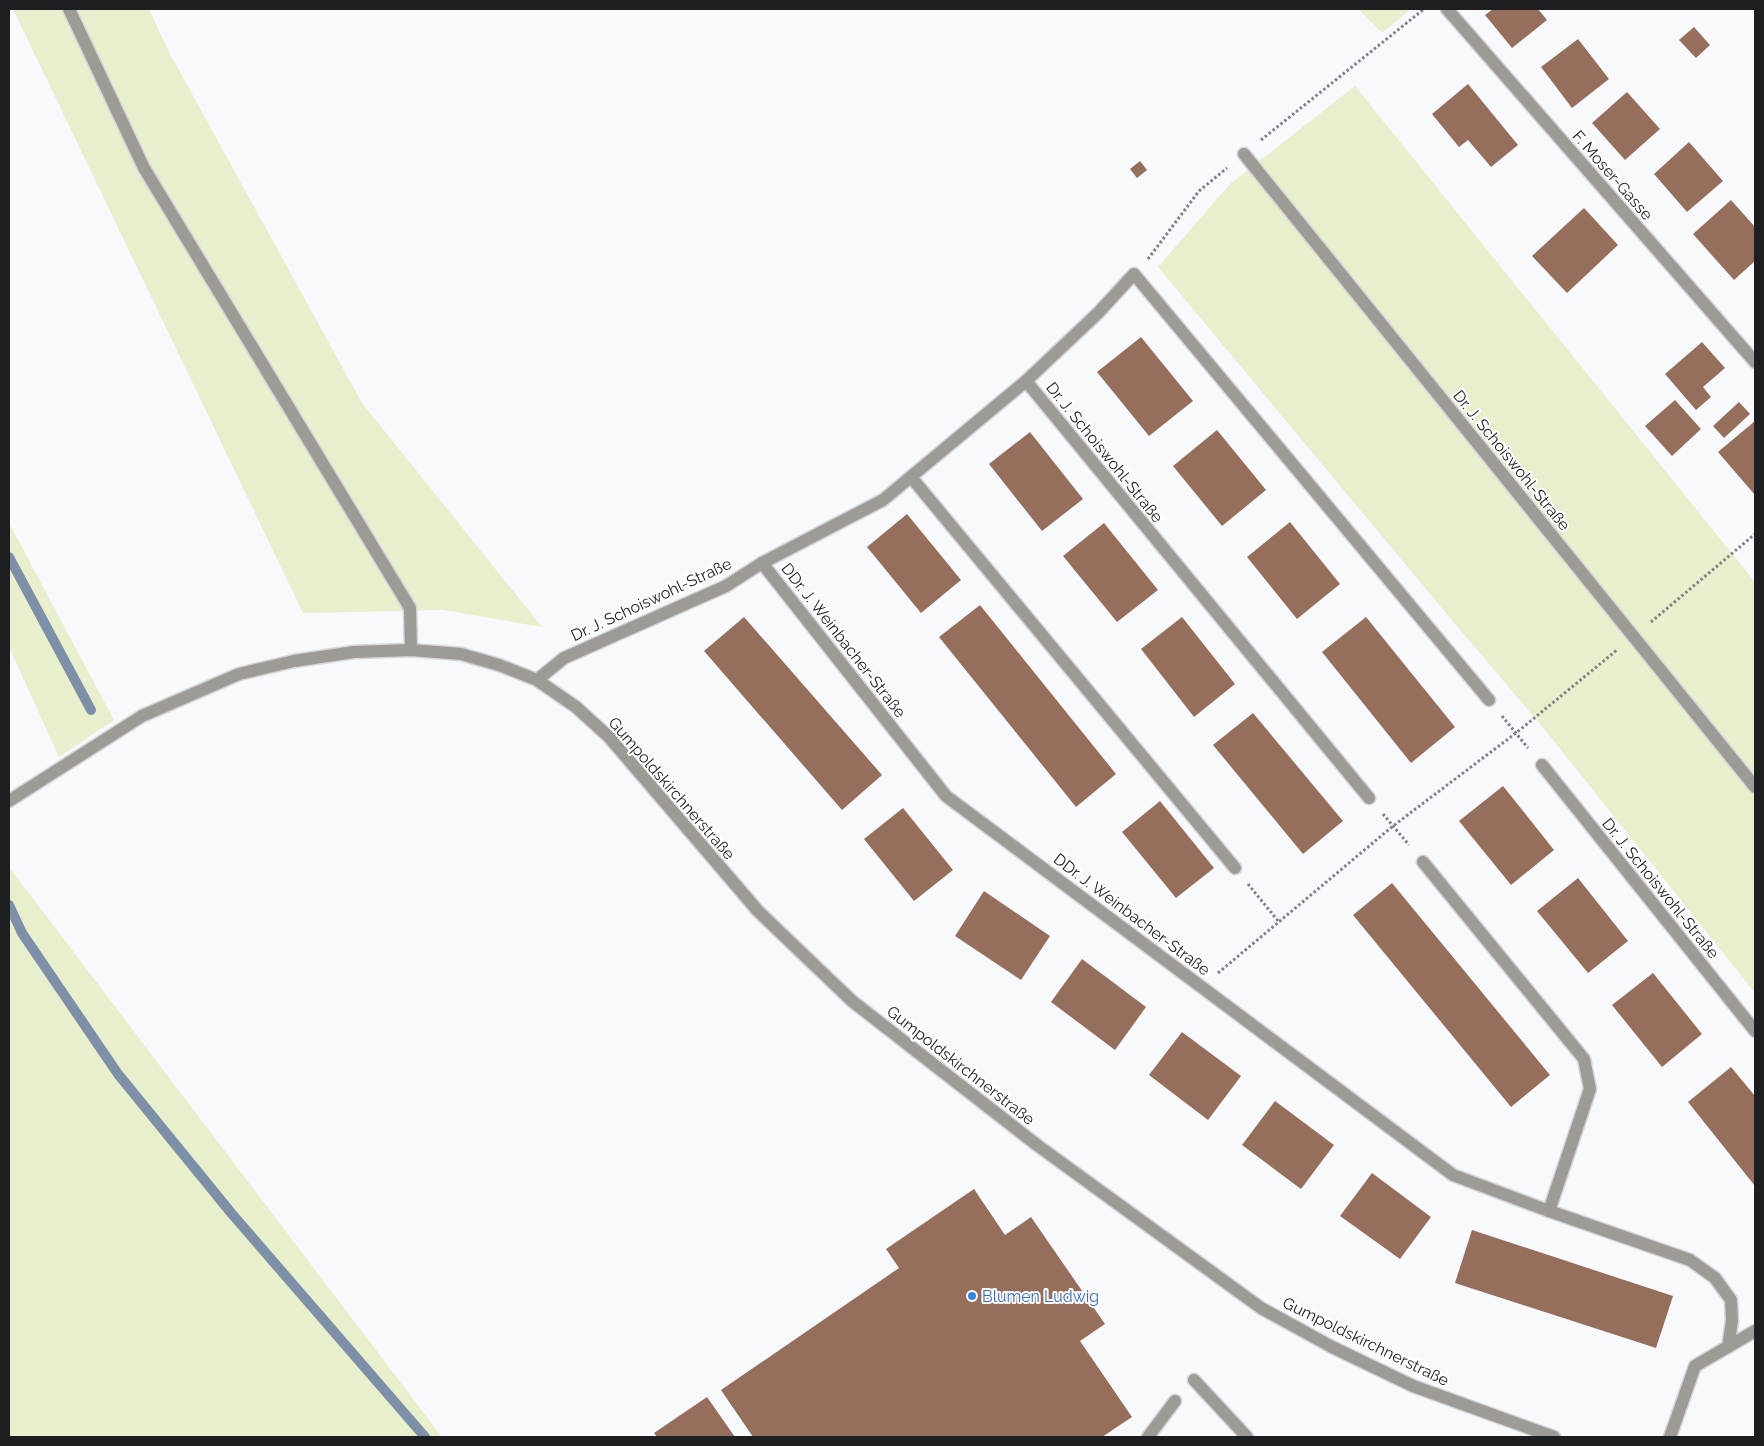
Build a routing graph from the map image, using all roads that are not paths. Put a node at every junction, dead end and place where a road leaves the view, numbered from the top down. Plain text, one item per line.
1 (69, 9) edge
2 (1447, 9) edge
3 (1244, 154) road end
4 (1755, 362) edge
5 (1026, 381) junction
6 (911, 477) junction
7 (762, 563) junction
8 (411, 650) junction
9 (537, 680) junction
10 (1489, 700) road end
11 (1542, 765) road end
12 (1755, 787) edge
13 (1370, 798) dead end
14 (9, 801) edge
15 (1423, 862) dead end
16 (1235, 868) road end
17 (1755, 1031) edge
18 (1549, 1211) junction
19 (1755, 1331) edge
20 (1728, 1347) junction
21 (1194, 1380) dead end
22 (1174, 1401) dead end
23 (1148, 1437) edge
24 (1248, 1437) edge
25 (1554, 1437) edge
26 (1670, 1437) edge

1 - 8 street
2 - 4 street, F. Moser-Gasse
3 - 12 street, Dr. J. Schoiswohl-Straße
5 - 6 street, Dr. J. Schoiswohl-Straße
5 - 10 street, Dr. J. Schoiswohl-Straße
5 - 13 street, Dr. J. Schoiswohl-Straße
6 - 7 street, Dr. J. Schoiswohl-Straße
6 - 16 street
7 - 9 street, Dr. J. Schoiswohl-Straße
7 - 18 street, DDr. J. Weinbacher-Straße
8 - 9 street, Gumpoldskirchnerstraße
8 - 14 street, Gumpoldskirchnerstraße
9 - 25 street, Gumpoldskirchnerstraße
11 - 17 street, Dr. J. Schoiswohl-Straße
15 - 18 street
18 - 20 street, DDr. J. Weinbacher-Straße
19 - 20 street
20 - 26 street
21 - 24 street
22 - 23 street

